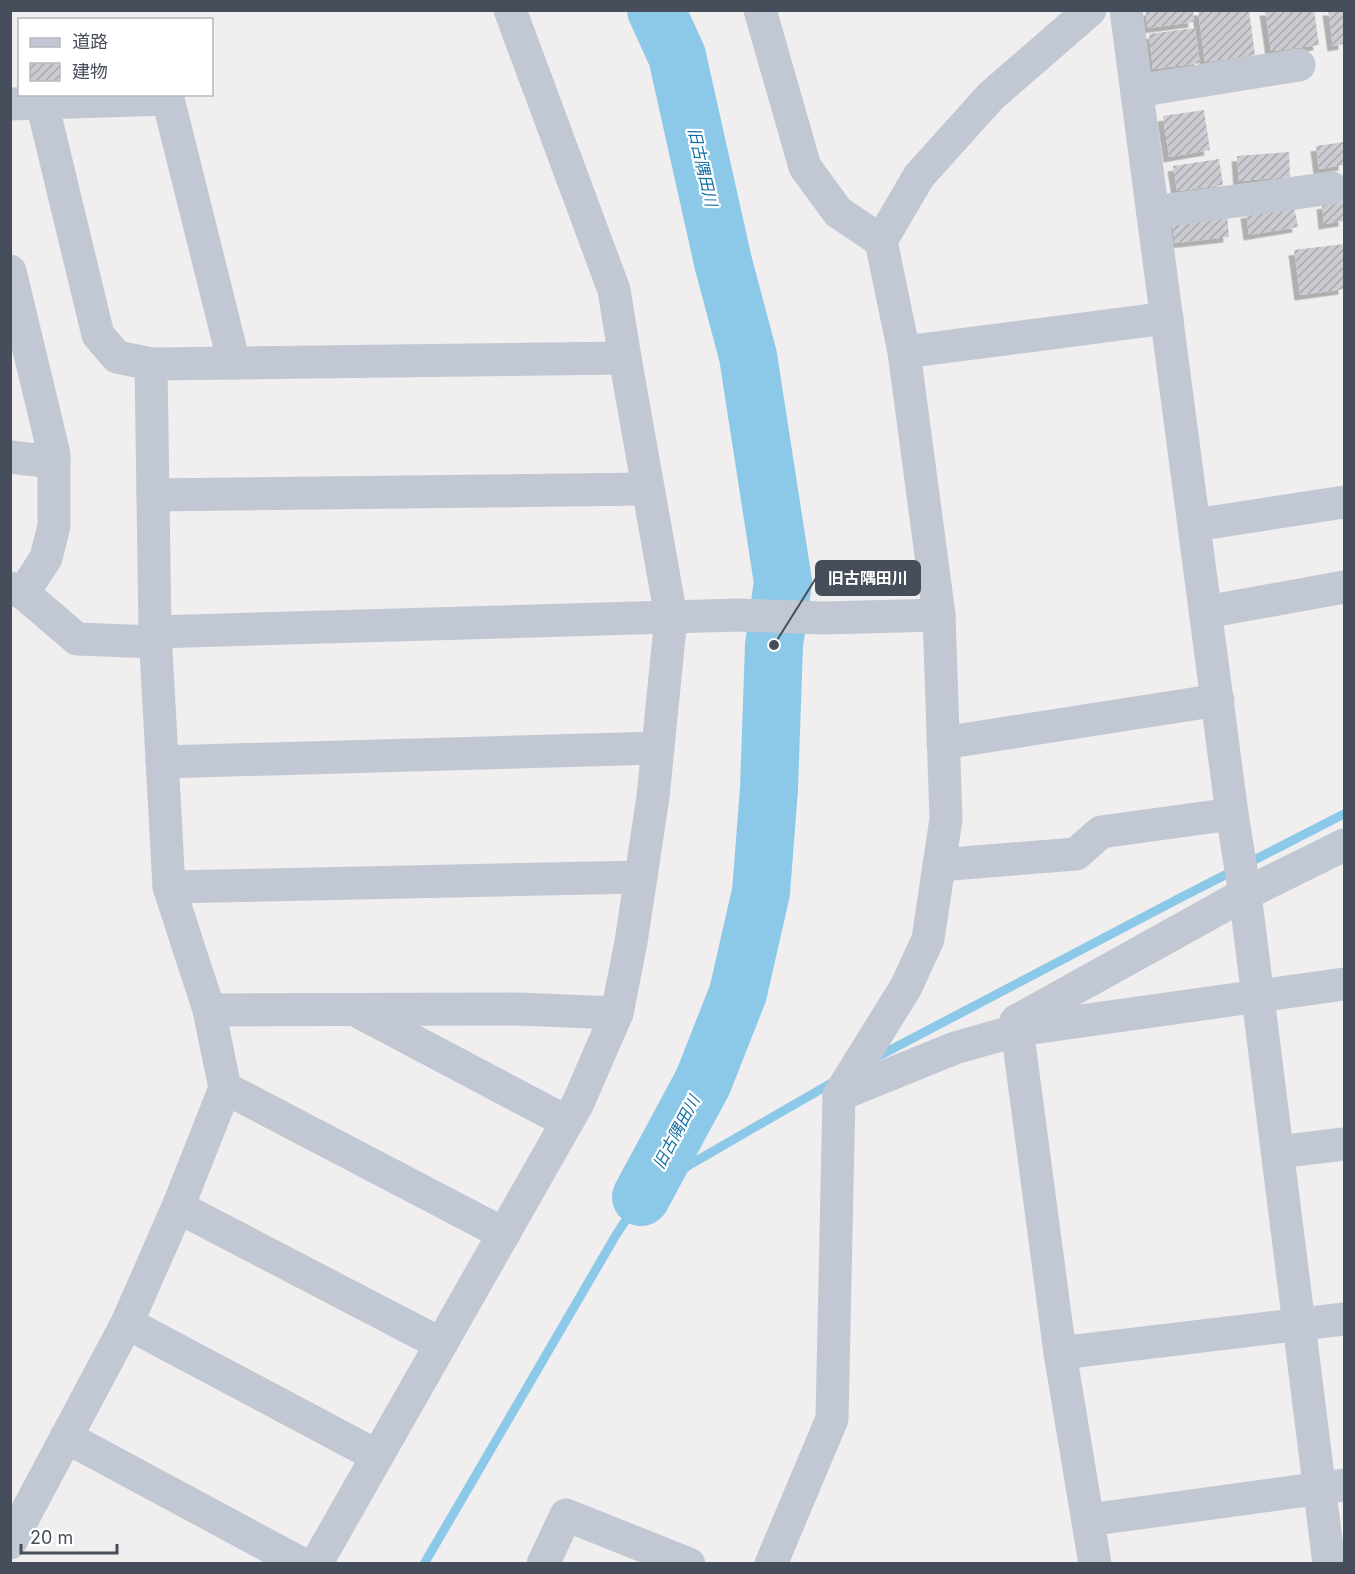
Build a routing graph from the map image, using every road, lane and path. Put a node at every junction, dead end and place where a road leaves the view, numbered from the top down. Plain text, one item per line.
1 (510, 10) edge
2 (760, 10) edge
3 (1090, 10) edge
4 (1126, 10) edge
5 (1299, 65) dead end
6 (1137, 91) junction
7 (42, 103) junction
8 (10, 104) edge
9 (1332, 188) dead end
10 (1153, 212) junction
11 (881, 241) junction
12 (10, 271) edge
13 (1167, 318) junction
14 (904, 352) junction
15 (625, 358) junction
16 (234, 363) junction
17 (151, 364) junction
18 (10, 457) edge
19 (54, 462) junction
20 (648, 489) junction
21 (153, 495) junction
22 (1344, 502) edge
23 (1195, 525) junction
24 (1344, 587) edge
25 (17, 590) edge
26 (1206, 612) junction
27 (939, 615) junction
28 (671, 617) junction
29 (155, 637) junction
30 (1218, 700) junction
31 (944, 743) junction
32 (658, 748) junction
33 (162, 762) junction
34 (1232, 814) junction
35 (1344, 845) edge
36 (939, 865) junction
37 (641, 877) junction
38 (169, 887) junction
39 (1245, 894) junction
40 (1344, 984) edge
41 (1258, 995) junction
42 (354, 1009) junction
43 (209, 1010) junction
44 (617, 1013) junction
45 (1018, 1030) junction
46 (225, 1088) junction
47 (839, 1095) junction
48 (567, 1122) junction
49 (1344, 1144) edge
50 (1278, 1152) junction
51 (178, 1208) junction
52 (504, 1234) junction
53 (1344, 1319) edge
54 (128, 1323) junction
55 (1300, 1326) junction
56 (441, 1344) junction
57 (1060, 1353) junction
58 (66, 1437) junction
59 (377, 1456) junction
60 (1332, 1487) edge
61 (1088, 1520) junction
62 (10, 1543) edge
63 (10, 1559) edge
64 (680, 1562) edge
65 (19, 1563) edge
66 (302, 1563) edge
67 (316, 1563) edge
68 (543, 1563) edge
69 (771, 1563) edge
70 (1095, 1563) edge
71 (1329, 1563) edge

1 - 15 street
2 - 11 street
3 - 11 street
4 - 6 street
5 - 6 street
6 - 10 street
7 - 8 street
7 - 16 street
7 - 17 street
9 - 10 street
10 - 13 street
11 - 14 street
12 - 19 street
13 - 14 street
13 - 23 street
14 - 27 street
15 - 16 street
15 - 20 street
16 - 17 street
17 - 21 street
18 - 19 street
19 - 25 street
20 - 21 street
20 - 28 street
21 - 29 street
22 - 23 street
23 - 26 street
24 - 26 street
25 - 29 street
26 - 30 street
27 - 28 street
27 - 31 street
28 - 29 street
28 - 32 street
29 - 33 street
30 - 31 street
30 - 34 street
31 - 36 street
32 - 33 street
32 - 37 street
33 - 38 street
34 - 36 street
34 - 39 street
35 - 39 street
36 - 47 street
37 - 38 street
37 - 44 street
38 - 43 street
39 - 41 street
39 - 45 street
40 - 41 street
41 - 45 street
41 - 50 street
42 - 43 street
42 - 44 street
42 - 48 street
43 - 46 street
44 - 48 street
45 - 47 street
45 - 57 street
46 - 51 street
46 - 52 street
47 - 69 street
48 - 52 street
49 - 50 street
50 - 55 street
51 - 54 street
51 - 56 street
52 - 56 street
53 - 55 street
54 - 58 street
54 - 59 street
55 - 57 street
55 - 60 street
56 - 59 street
57 - 61 street
58 - 62 street
58 - 66 street
59 - 67 street
60 - 61 street
60 - 71 street
61 - 70 street
63 - 65 street
64 - 68 street

